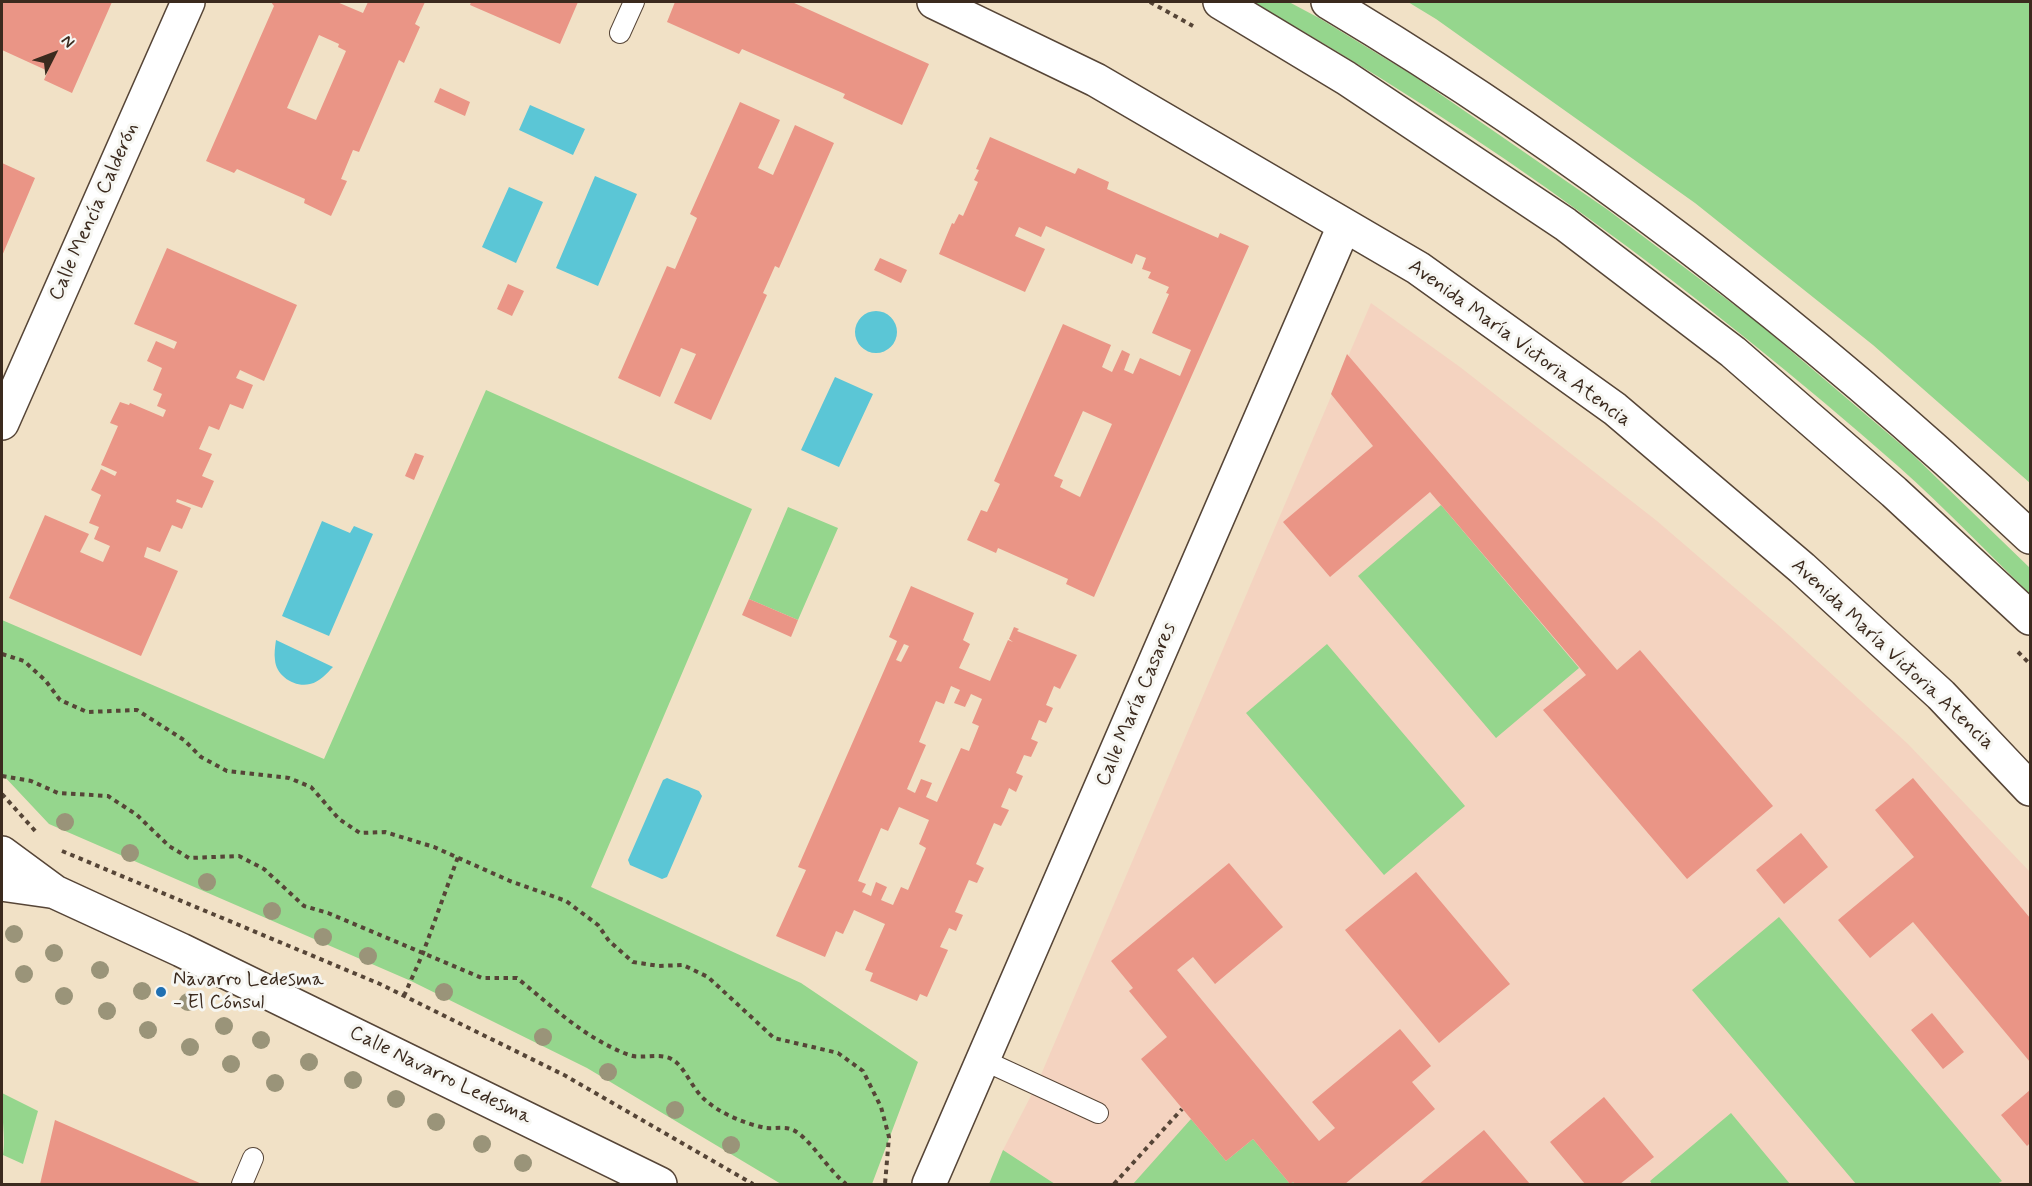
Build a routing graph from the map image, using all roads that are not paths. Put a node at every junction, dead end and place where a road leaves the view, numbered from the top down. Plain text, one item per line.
1 (188, 2) edge
2 (634, 2) edge
3 (934, 2) edge
4 (1220, 2) edge
5 (1328, 2) edge
6 (620, 33) dead end
7 (1344, 226) junction
8 (2, 423) edge
9 (2031, 537) edge
10 (2031, 618) edge
11 (2031, 789) edge
12 (2, 853) edge
13 (2, 884) edge
14 (55, 892) junction
15 (983, 1060) junction
16 (1098, 1113) dead end
17 (253, 1158) dead end
18 (242, 1185) edge
19 (660, 1185) edge
20 (929, 1185) edge

1 - 8 street, Calle Mencía Calderón
2 - 6 lane
3 - 7 street, Avenida María Victoria Atencia
4 - 10 street
5 - 9 street
7 - 11 street, Avenida María Victoria Atencia
7 - 15 street, Calle María Casares
12 - 14 street, Calle Navarro Ledesma
13 - 14 street, Calle Navarro Ledesma
14 - 19 street, Calle Navarro Ledesma
15 - 16 lane
15 - 20 street, Calle María Casares
17 - 18 lane

